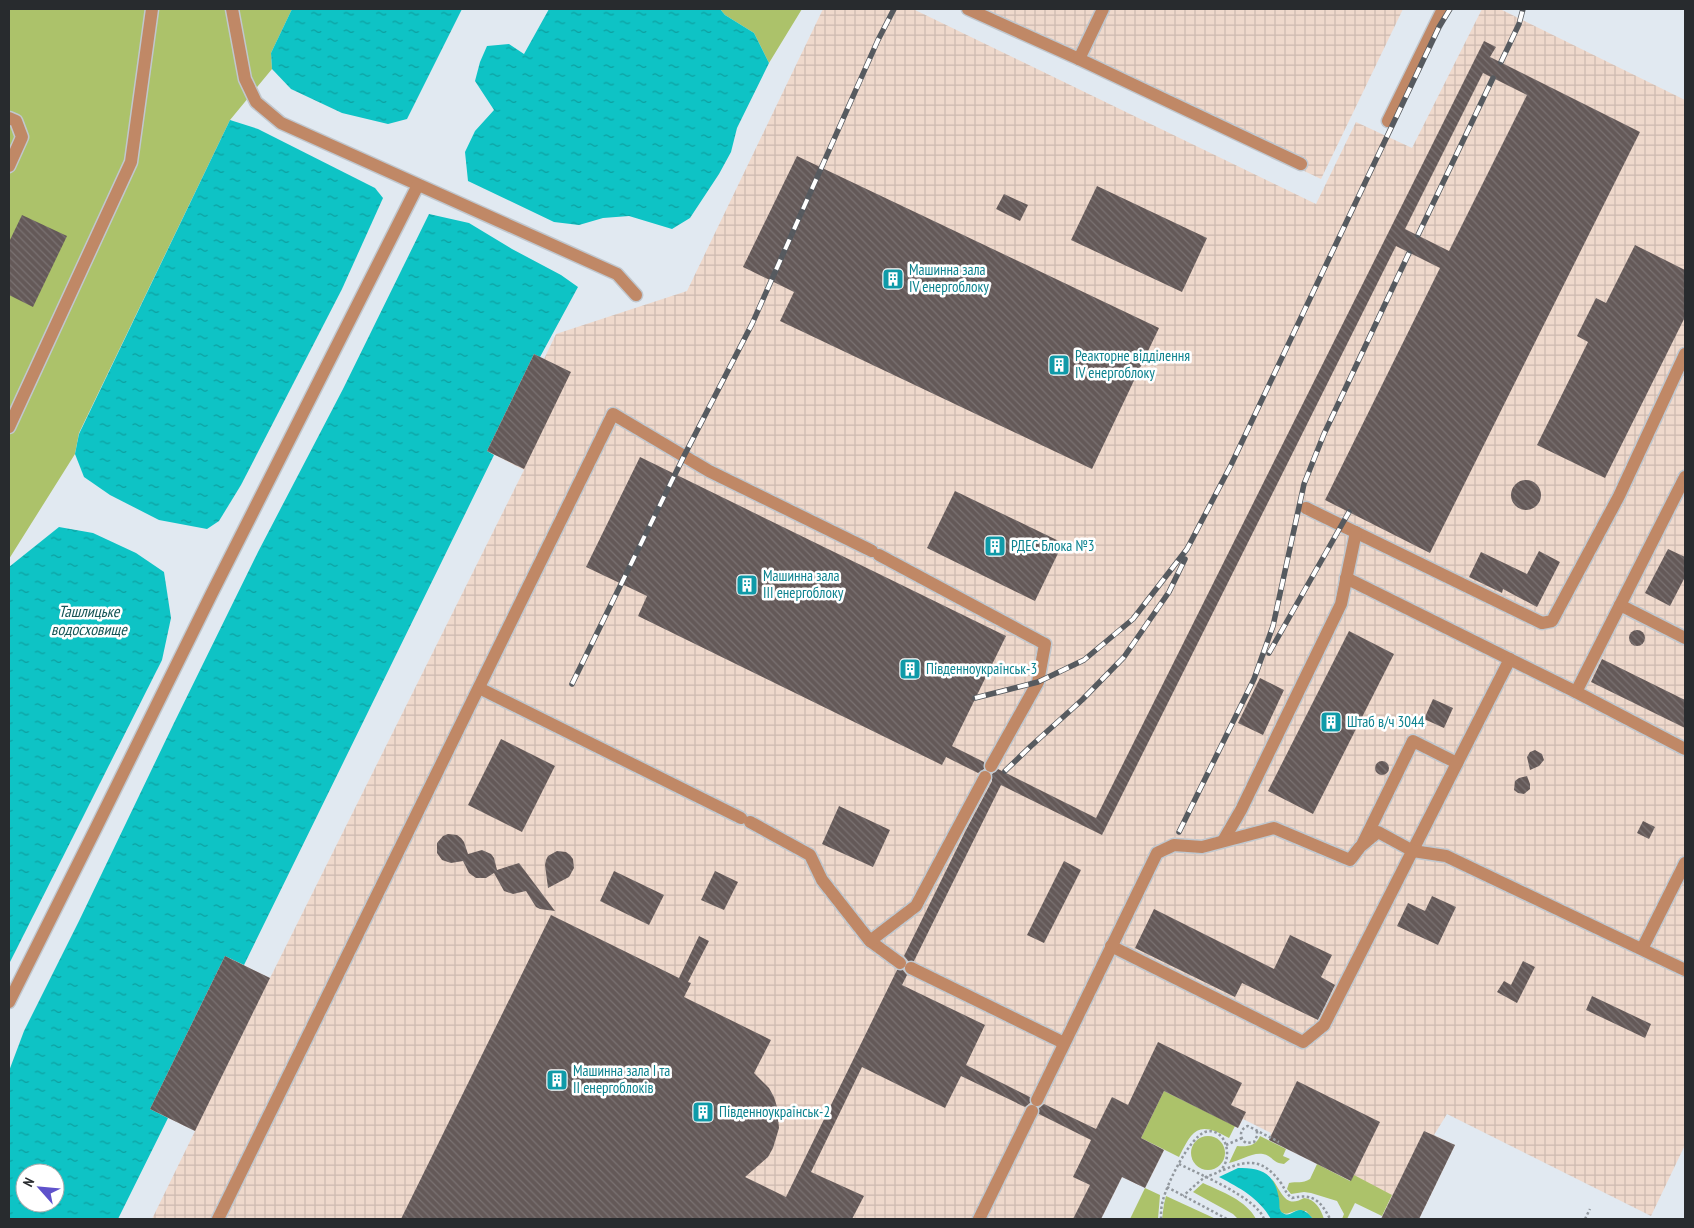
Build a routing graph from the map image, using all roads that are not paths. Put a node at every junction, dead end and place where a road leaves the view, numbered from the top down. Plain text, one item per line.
1 (152, 9) edge
2 (232, 9) edge
3 (968, 9) edge
4 (1103, 9) edge
5 (1443, 9) edge
6 (1079, 58) junction
7 (9, 118) edge
8 (1388, 121) dead end
9 (1301, 164) dead end
10 (9, 166) edge
11 (418, 184) junction
12 (636, 295) dead end
13 (1685, 354) edge
14 (9, 427) edge
15 (1685, 477) edge
16 (1306, 508) dead end
17 (1356, 532) junction
18 (1346, 578) junction
19 (1620, 605) junction
20 (1685, 638) edge
21 (1510, 659) junction
22 (479, 688) junction
23 (1576, 692) junction
24 (1685, 749) edge
25 (1457, 763) junction
26 (1223, 841) junction
27 (1360, 847) junction
28 (1413, 850) junction
29 (1685, 863) edge
30 (870, 941) junction
31 (1112, 946) junction
32 (1642, 949) junction
33 (1685, 970) edge
34 (9, 1002) edge
35 (1064, 1043) junction
36 (218, 1219) edge
37 (978, 1219) edge

1 - 14 street
2 - 11 street
3 - 6 street
4 - 6 street
5 - 8 street
6 - 9 street
7 - 10 street
11 - 12 street
11 - 34 street
13 - 17 street
15 - 19 street
16 - 17 street
17 - 18 street
18 - 21 street
18 - 26 street
19 - 20 street
19 - 23 street
21 - 23 street
21 - 25 street
22 - 30 street
22 - 30 street
22 - 36 street
23 - 24 street
25 - 27 street
25 - 28 street
26 - 27 street
26 - 31 street
27 - 28 street
28 - 31 street
28 - 32 street
29 - 32 street
30 - 35 street
31 - 35 street
32 - 33 street
35 - 37 street

